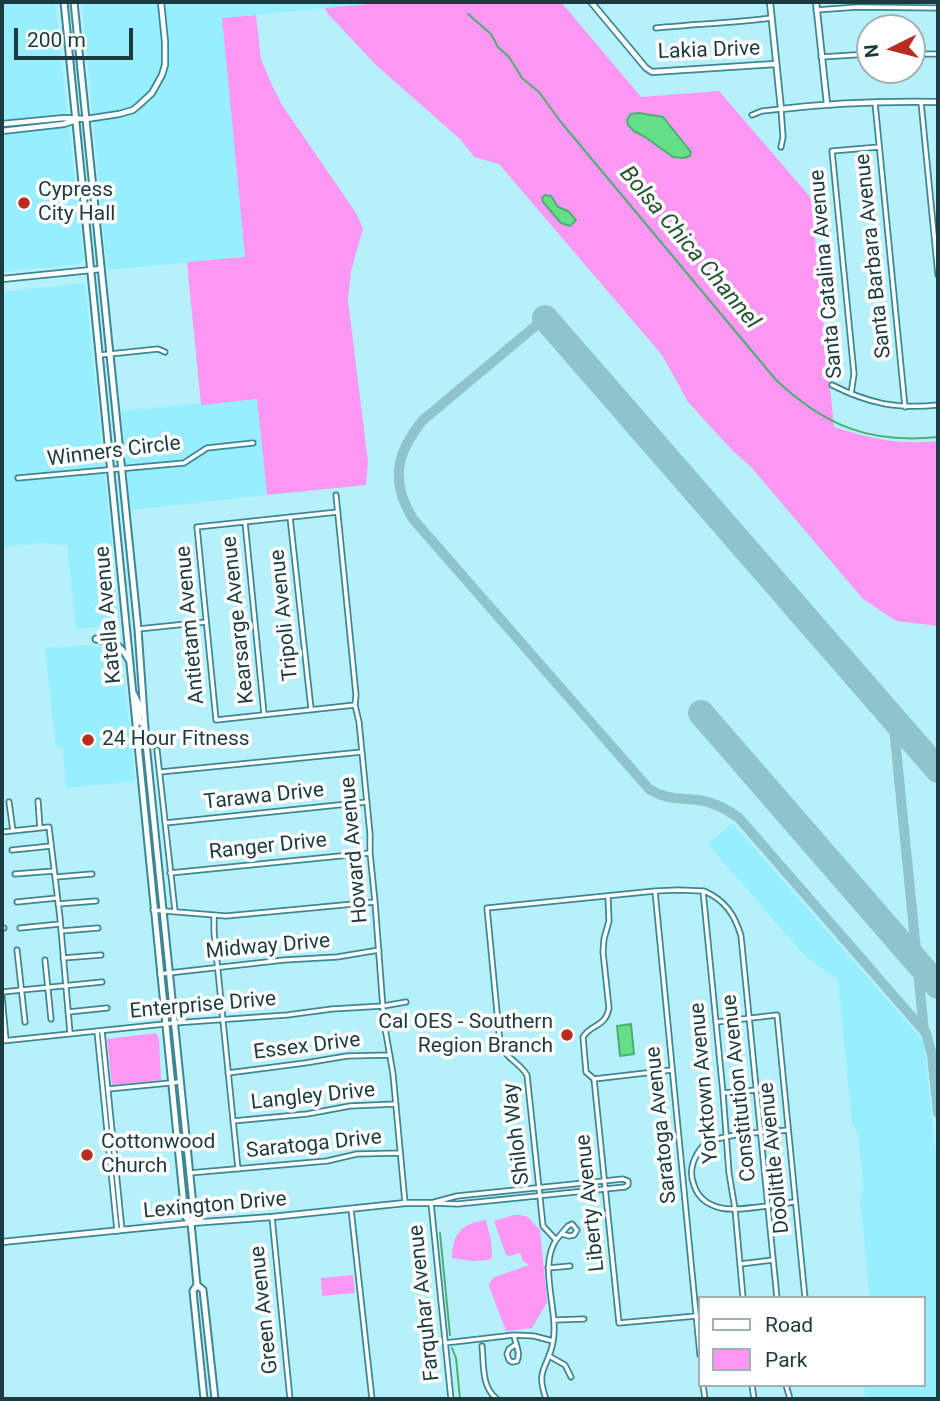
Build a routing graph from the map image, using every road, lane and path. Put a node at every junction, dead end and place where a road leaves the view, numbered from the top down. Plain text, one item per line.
1 (64, 2) edge
2 (74, 2) edge
3 (161, 2) edge
4 (591, 2) edge
5 (769, 2) edge
6 (816, 2) edge
7 (938, 8) edge
8 (817, 10) junction
9 (771, 18) junction
10 (656, 28) dead end
11 (856, 55) edge
12 (821, 57) junction
13 (775, 64) junction
14 (875, 101) junction
15 (921, 102) junction
16 (938, 102) edge
17 (827, 104) junction
18 (781, 109) junction
19 (752, 115) dead end
20 (86, 119) junction
21 (76, 120) junction
22 (2, 124) edge
23 (2, 131) edge
24 (781, 147) dead end
25 (879, 147) junction
26 (101, 269) junction
27 (92, 270) junction
28 (938, 275) edge
29 (2, 279) edge
30 (165, 352) dead end
31 (109, 354) junction
32 (100, 355) junction
33 (832, 385) dead end
34 (851, 394) junction
35 (938, 405) edge
36 (905, 407) junction
37 (253, 443) dead end
38 (111, 469) junction
39 (121, 469) junction
40 (18, 478) dead end
41 (336, 495) dead end
42 (338, 512) junction
43 (290, 517) junction
44 (245, 522) junction
45 (206, 622) junction
46 (138, 629) junction
47 (96, 639) dead end
48 (130, 663) junction
49 (132, 691) junction
50 (355, 705) junction
51 (311, 709) junction
52 (264, 714) junction
53 (145, 726) junction
54 (158, 750) dead end
55 (362, 752) junction
56 (160, 772) junction
57 (38, 800) dead end
58 (9, 802) dead end
59 (367, 802) junction
60 (164, 823) junction
61 (40, 828) junction
62 (13, 831) junction
63 (2, 832) edge
64 (51, 846) junction
65 (12, 850) dead end
66 (370, 853) junction
67 (54, 870) junction
68 (170, 873) junction
69 (15, 874) dead end
70 (92, 874) dead end
71 (55, 877) junction
72 (655, 891) junction
73 (703, 891) junction
74 (608, 896) junction
75 (57, 898) junction
76 (96, 901) dead end
77 (17, 902) dead end
78 (376, 902) junction
79 (58, 904) junction
80 (153, 910) junction
81 (163, 910) junction
82 (175, 911) junction
83 (214, 915) junction
84 (60, 925) junction
85 (20, 928) dead end
86 (98, 928) dead end
87 (61, 931) junction
88 (18, 950) dead end
89 (379, 950) junction
90 (101, 954) dead end
91 (63, 958) junction
92 (45, 960) dead end
93 (218, 968) junction
94 (169, 973) junction
95 (160, 974) junction
96 (102, 982) dead end
97 (65, 986) junction
98 (48, 988) junction
99 (22, 990) junction
100 (2, 994) edge
101 (406, 1002) dead end
102 (383, 1006) junction
103 (107, 1008) dead end
104 (68, 1012) junction
105 (750, 1018) junction
106 (51, 1019) dead end
107 (223, 1019) junction
108 (25, 1021) dead end
109 (716, 1022) junction
110 (174, 1023) junction
111 (165, 1024) junction
112 (99, 1031) junction
113 (70, 1033) junction
114 (4, 1041) edge
115 (390, 1055) junction
116 (672, 1070) junction
117 (228, 1073) junction
118 (594, 1079) junction
119 (172, 1083) junction
120 (180, 1083) junction
121 (105, 1090) junction
122 (757, 1090) junction
123 (723, 1093) junction
124 (396, 1104) junction
125 (233, 1121) junction
126 (788, 1130) junction
127 (761, 1133) junction
128 (726, 1137) junction
129 (400, 1153) junction
130 (238, 1169) junction
131 (189, 1173) junction
132 (692, 1175) junction
133 (683, 1177) junction
134 (605, 1181) junction
135 (539, 1188) junction
136 (605, 1189) junction
137 (540, 1195) junction
138 (795, 1202) junction
139 (405, 1203) junction
140 (431, 1203) junction
141 (768, 1205) junction
142 (351, 1209) junction
143 (735, 1209) junction
144 (272, 1217) junction
145 (191, 1223) junction
146 (119, 1231) junction
147 (562, 1234) dead end
148 (556, 1240) junction
149 (2, 1242) edge
150 (773, 1260) junction
151 (740, 1264) junction
152 (570, 1266) dead end
153 (548, 1268) junction
154 (197, 1285) junction
155 (743, 1296) edge
156 (777, 1296) edge
157 (805, 1296) edge
158 (697, 1315) edge
159 (584, 1319) dead end
160 (554, 1320) junction
161 (514, 1335) junction
162 (553, 1341) junction
163 (445, 1343) junction
164 (515, 1345) junction
165 (482, 1346) dead end
166 (549, 1356) junction
167 (571, 1377) dead end
168 (204, 1399) edge
169 (215, 1399) edge
170 (290, 1399) edge
171 (372, 1399) edge
172 (451, 1399) edge
173 (497, 1399) edge
174 (546, 1399) edge

1 - 21 main road, Katella Avenue
2 - 20 main road, Katella Avenue
3 - 20 street
4 - 13 street, Lakia Drive
5 - 9 street
6 - 8 street
7 - 8 street
8 - 12 street
9 - 10 street
9 - 13 street
11 - 12 street
12 - 17 street
13 - 18 street
14 - 15 street
14 - 17 street
14 - 25 street, Santa Barbara Avenue
15 - 16 street
15 - 28 street
17 - 18 street
18 - 19 street
18 - 24 street
20 - 21 street
20 - 26 main road, Katella Avenue
21 - 22 street
21 - 23 street
21 - 27 main road, Katella Avenue
25 - 34 street, Santa Catalina Avenue
25 - 36 street, Santa Barbara Avenue
26 - 27 street
26 - 31 main road, Katella Avenue
27 - 29 street
27 - 32 main road, Katella Avenue
30 - 31 street
31 - 32 street
31 - 39 main road, Katella Avenue
32 - 38 main road, Katella Avenue
33 - 34 street
34 - 36 street
35 - 36 street
37 - 39 street, Winners Circle
38 - 39 street, Winners Circle
38 - 40 street, Winners Circle
38 - 48 main road, Katella Avenue
39 - 46 main road, Katella Avenue
41 - 42 street, Howard Avenue
42 - 43 street
42 - 50 street, Howard Avenue
43 - 44 street
43 - 51 street, Tripoli Avenue
44 - 45 street, Antietam Avenue
44 - 52 street, Kearsarge Avenue
45 - 46 street
45 - 52 street, Antietam Avenue
46 - 53 main road, Katella Avenue
47 - 48 main road
48 - 49 main road, Katella Avenue
49 - 53 main road
49 - 80 main road, Katella Avenue
50 - 51 street
50 - 55 street, Howard Avenue
51 - 52 street
53 - 81 main road, Katella Avenue
54 - 56 street
55 - 56 street
55 - 59 street, Howard Avenue
56 - 60 street
57 - 61 street
58 - 62 street
59 - 60 street, Tarawa Drive
59 - 66 street, Howard Avenue
60 - 68 street
61 - 62 street
61 - 64 street
62 - 63 street
64 - 65 street
64 - 67 street
66 - 68 street, Ranger Drive
66 - 78 street, Howard Avenue
67 - 69 street
67 - 71 street
68 - 82 street
70 - 71 street
71 - 75 street
72 - 73 street, Shiloh Way
72 - 74 street, Shiloh Way
72 - 116 street, Saratoga Avenue
73 - 105 street, Constitution Avenue
73 - 109 street, Yorktown Avenue
74 - 118 street, Liberty Avenue
74 - 135 street, Shiloh Way
75 - 77 street
75 - 79 street
76 - 79 street
78 - 83 street
78 - 89 street, Howard Avenue
79 - 84 street
80 - 81 street
80 - 95 main road, Katella Avenue
81 - 82 street
81 - 94 main road, Katella Avenue
82 - 83 street
83 - 93 street
84 - 85 street
84 - 87 street
86 - 87 street
87 - 91 street
88 - 99 street
89 - 93 street, Midway Drive
89 - 102 street, Howard Avenue
90 - 91 street
91 - 97 street
92 - 98 street
93 - 94 street, Midway Drive
93 - 107 street
94 - 95 street, Midway Drive
94 - 110 main road, Katella Avenue
95 - 111 main road, Katella Avenue
96 - 97 street
97 - 98 street
97 - 104 street
98 - 99 street
98 - 106 street
99 - 100 street
99 - 108 street
100 - 114 street
101 - 102 street, Enterprise Drive
102 - 107 street, Enterprise Drive
102 - 115 street, Howard Avenue
103 - 104 street
104 - 113 street
105 - 109 street
105 - 122 street, Constitution Avenue
105 - 126 street, Doolittle Avenue
107 - 110 street, Enterprise Drive
107 - 117 street
109 - 123 street, Yorktown Avenue
110 - 111 street, Enterprise Drive
110 - 120 main road, Katella Avenue
111 - 112 street, Enterprise Drive
111 - 119 main road, Katella Avenue
112 - 113 street, Enterprise Drive
112 - 121 street
113 - 114 street, Enterprise Drive
115 - 117 street, Essex Drive
115 - 124 street, Howard Avenue
116 - 118 street
116 - 133 street, Saratoga Avenue
117 - 125 street
118 - 134 street, Liberty Avenue
119 - 120 street
119 - 121 street
119 - 145 main road, Katella Avenue
120 - 131 main road, Katella Avenue
121 - 146 street
122 - 123 street
122 - 127 street, Constitution Avenue
123 - 128 street, Yorktown Avenue
124 - 125 street, Langley Drive
124 - 129 street, Howard Avenue
125 - 130 street
126 - 127 street
126 - 138 street, Doolittle Avenue
127 - 128 street
127 - 141 street, Constitution Avenue
128 - 132 street
128 - 143 street, Yorktown Avenue
129 - 130 street, Saratoga Drive
129 - 139 street, Howard Avenue
130 - 131 street, Saratoga Drive
131 - 145 main road, Katella Avenue
132 - 133 street
132 - 143 street
133 - 158 street, Saratoga Avenue
134 - 135 street, Lexington Drive
134 - 136 street, Liberty Avenue
134 - 136 street, Lexington Drive
135 - 137 street, Shiloh Way
135 - 140 street, Lexington Drive
136 - 137 street, Lexington Drive
136 - 158 street, Liberty Avenue
137 - 140 street, Lexington Drive
137 - 148 street, Shiloh Way
138 - 141 street
138 - 157 street, Doolittle Avenue
139 - 140 street, Lexington Drive
139 - 142 street, Lexington Drive
140 - 163 street, Farquhar Avenue
141 - 143 street
141 - 150 street, Constitution Avenue
142 - 144 street, Lexington Drive
142 - 171 street
143 - 151 street, Yorktown Avenue
144 - 145 street, Lexington Drive
144 - 170 street, Green Avenue
145 - 146 street, Lexington Drive
145 - 154 main road, Katella Avenue
146 - 149 street, Lexington Drive
147 - 148 street
148 - 153 street
150 - 151 street
150 - 156 street, Constitution Avenue
151 - 155 street, Yorktown Avenue
152 - 153 street
153 - 160 street
154 - 168 main road, Katella Avenue
154 - 169 main road, Katella Avenue
159 - 160 street
160 - 162 street
161 - 162 street
161 - 163 street
161 - 164 street
162 - 166 street
163 - 172 street, Farquhar Avenue
164 - 164 street
165 - 173 street
166 - 167 street
166 - 174 street

